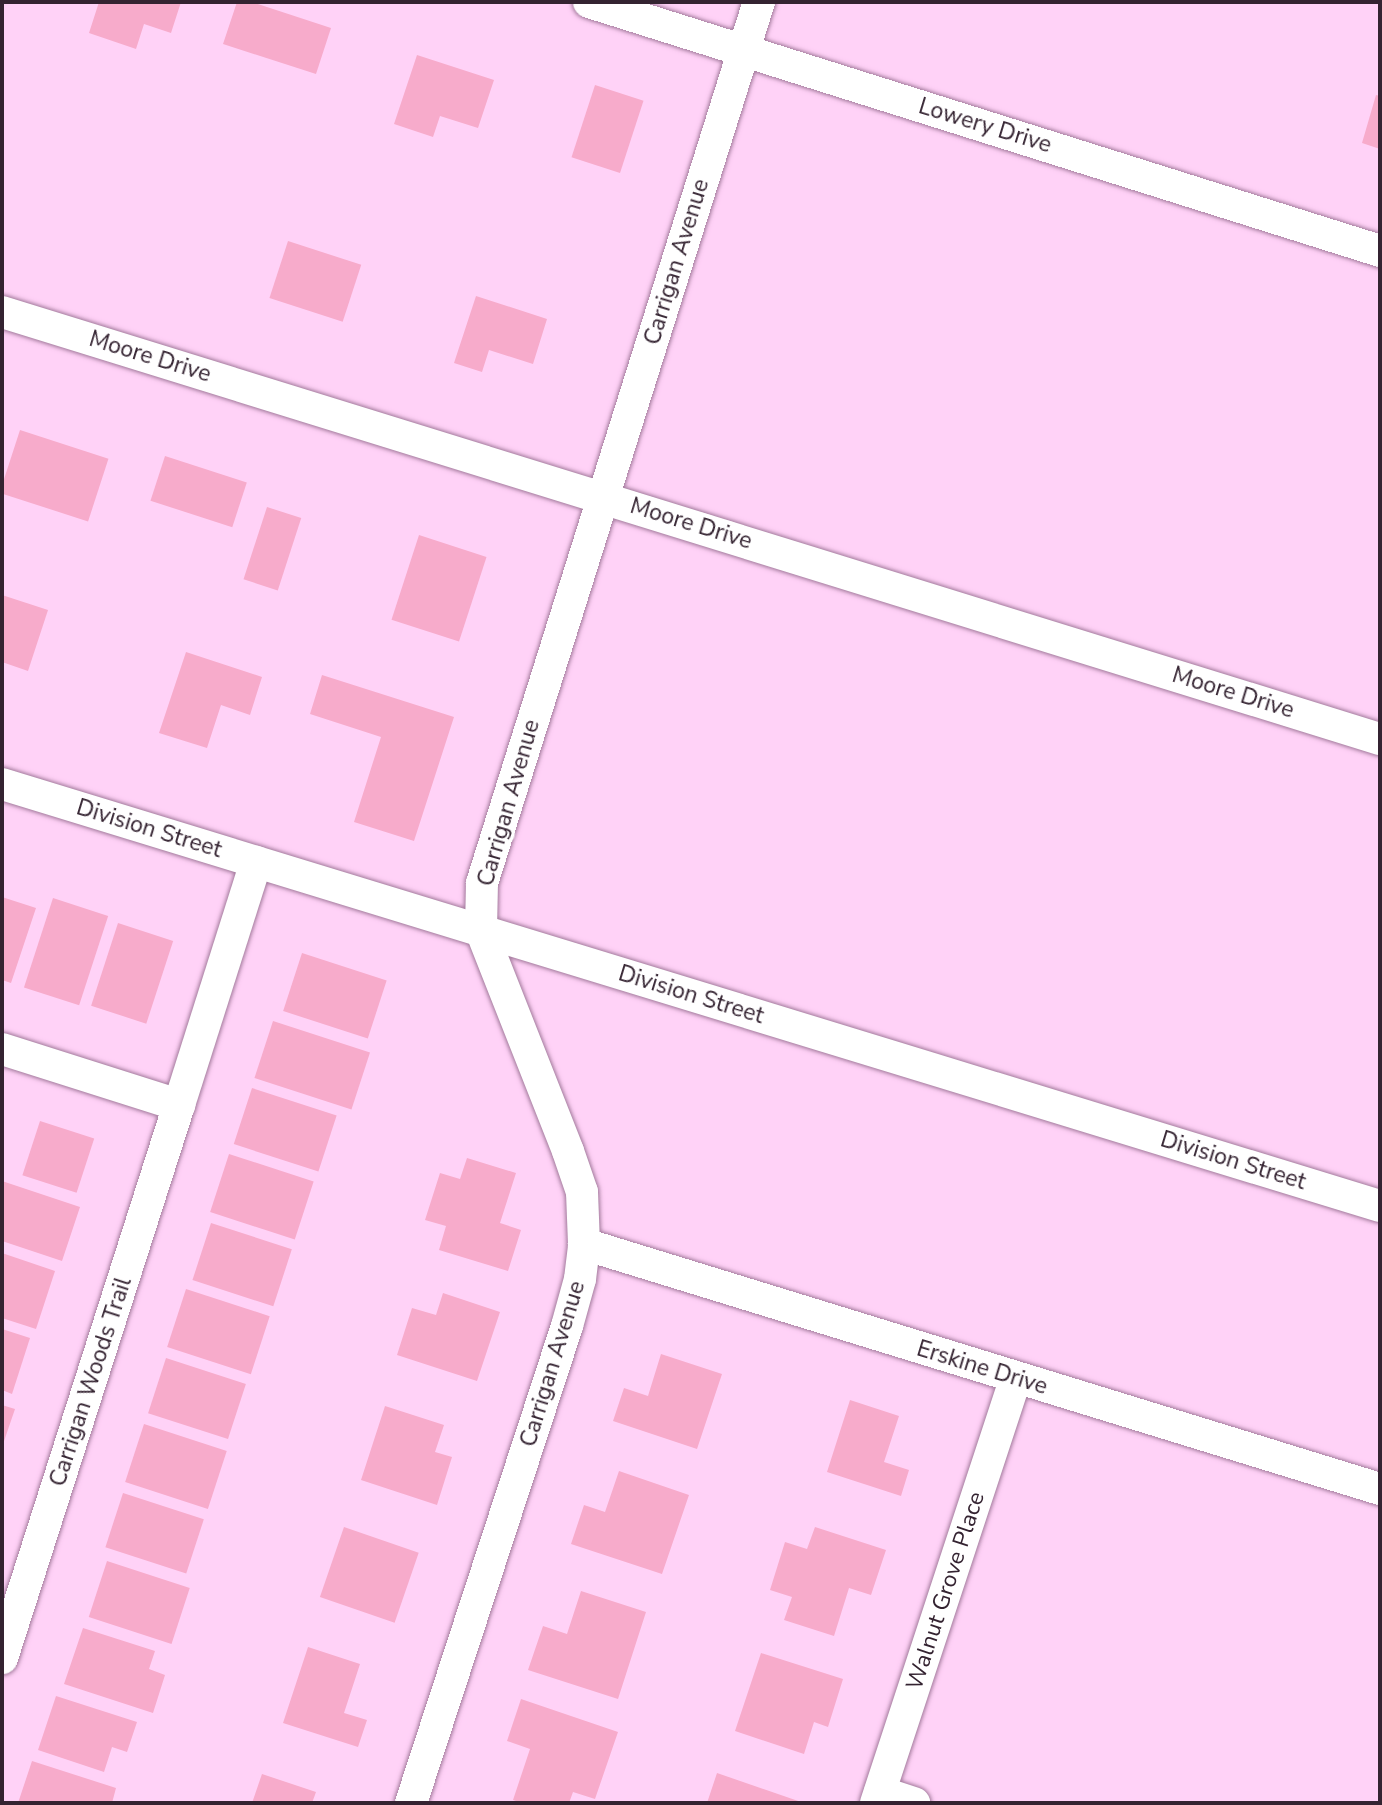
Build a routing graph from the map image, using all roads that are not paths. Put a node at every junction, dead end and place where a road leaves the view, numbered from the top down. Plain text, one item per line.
1 (589, 2) edge
2 (759, 2) edge
3 (744, 51) junction
4 (1380, 251) edge
5 (2, 312) edge
6 (604, 497) junction
7 (1380, 739) edge
8 (2, 784) edge
9 (256, 862) junction
10 (481, 930) junction
11 (2, 1049) edge
12 (179, 1105) junction
13 (1380, 1206) edge
14 (584, 1244) junction
15 (1015, 1379) junction
16 (1380, 1489) edge
17 (2, 1658) edge
18 (878, 1798) edge
19 (411, 1803) edge
20 (914, 1803) edge

1 - 3 street, Lowery Drive
2 - 3 street, Carrigan Avenue
3 - 4 street, Lowery Drive
3 - 6 street, Carrigan Avenue
5 - 6 street, Moore Drive
6 - 7 street, Moore Drive
6 - 10 street, Carrigan Avenue
8 - 9 street, Division Street
9 - 10 street, Division Street
9 - 12 street, Carrigan Woods Trail
10 - 13 street, Division Street
10 - 14 street, Carrigan Avenue
11 - 12 street
12 - 17 street, Carrigan Woods Trail
14 - 15 street, Erskine Drive
14 - 19 street, Carrigan Avenue
15 - 16 street, Erskine Drive
15 - 18 street, Walnut Grove Place
18 - 20 street

